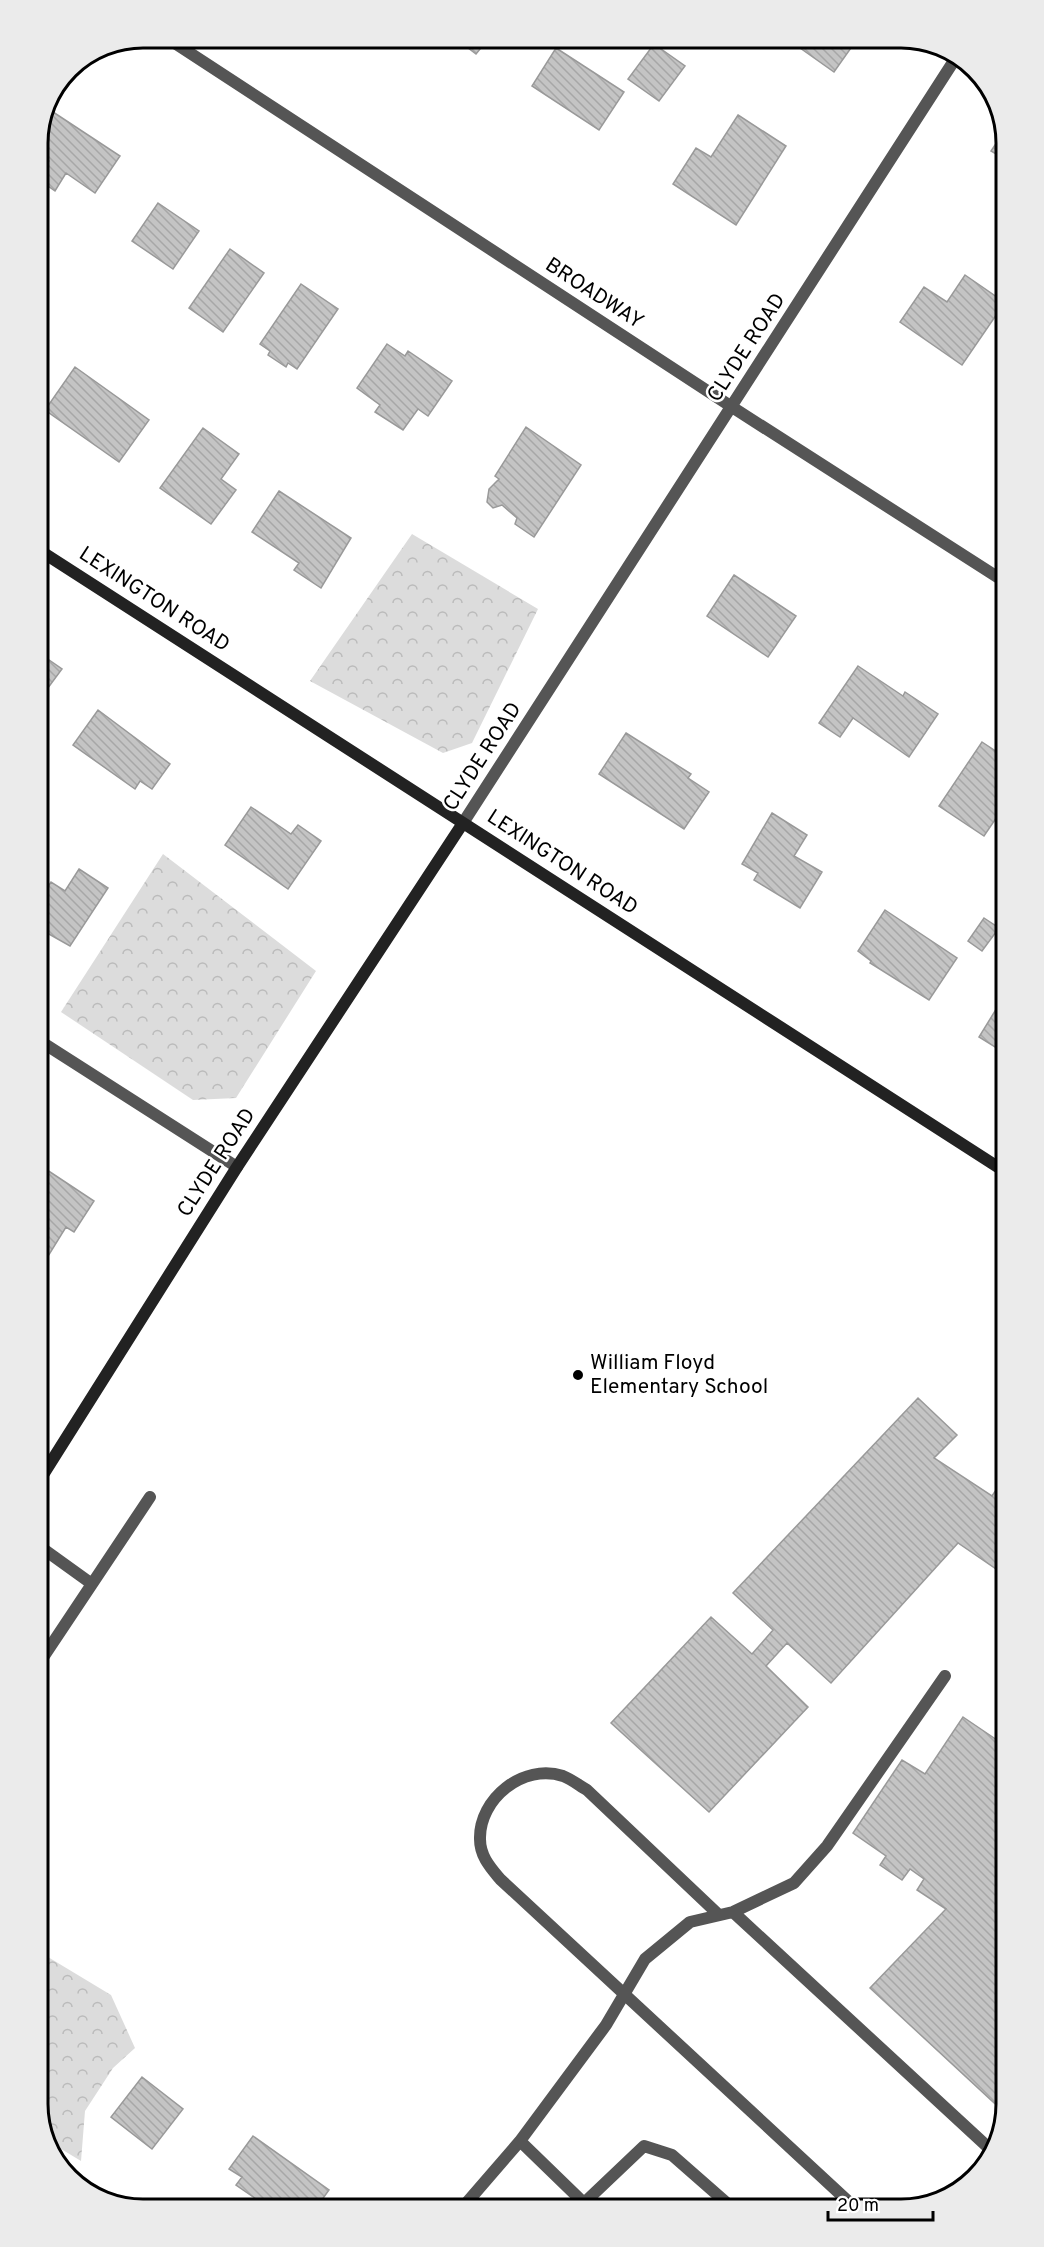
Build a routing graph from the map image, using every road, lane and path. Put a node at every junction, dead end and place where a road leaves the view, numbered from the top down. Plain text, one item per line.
1 (182, 48) edge
2 (952, 63) edge
3 (732, 407) junction
4 (48, 556) edge
5 (996, 576) edge
6 (463, 823) junction
7 (48, 1046) edge
8 (996, 1166) edge
9 (237, 1167) junction
10 (48, 1467) edge
11 (150, 1497) dead end
12 (48, 1552) edge
13 (92, 1584) junction
14 (48, 1650) edge
15 (945, 1676) dead end
16 (733, 1912) junction
17 (719, 1915) junction
18 (623, 1995) junction
19 (520, 2141) junction
20 (986, 2146) edge
21 (470, 2199) edge
22 (579, 2199) edge
23 (591, 2199) edge
24 (722, 2199) edge
25 (846, 2199) edge

1 - 3 street, BROADWAY
2 - 3 street, CLYDE ROAD
3 - 5 street, BROADWAY
3 - 6 street, CLYDE ROAD
4 - 6 street, LEXINGTON ROAD
6 - 8 street, LEXINGTON ROAD
6 - 9 street, CLYDE ROAD
7 - 9 street
9 - 10 street, CLYDE ROAD
11 - 13 street
12 - 13 street
13 - 14 street
15 - 16 street
16 - 17 street
16 - 20 street
17 - 18 street
17 - 18 street
18 - 19 street
18 - 25 street
19 - 21 street
19 - 22 street
23 - 24 street

